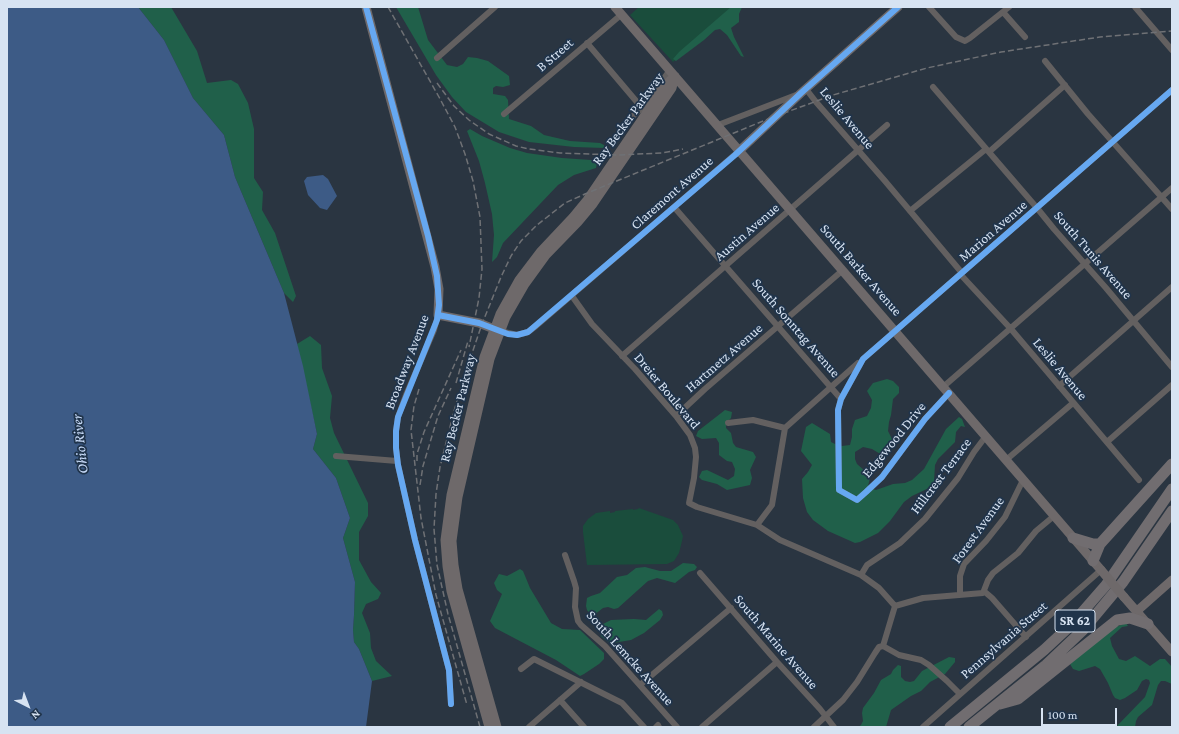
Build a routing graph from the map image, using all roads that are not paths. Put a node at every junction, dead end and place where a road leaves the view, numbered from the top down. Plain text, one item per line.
1 (364, 7) edge
2 (495, 7) edge
3 (898, 7) edge
4 (929, 7) edge
5 (1135, 7) edge
6 (1004, 9) edge
7 (618, 10) edge
8 (1025, 37) dead end
9 (587, 44) junction
10 (1172, 50) edge
11 (436, 58) dead end
12 (1045, 61) dead end
13 (673, 73) junction
14 (1065, 85) junction
15 (933, 88) dead end
16 (1172, 90) edge
17 (804, 91) junction
18 (642, 108) junction
19 (504, 114) dead end
20 (634, 115) dead end
21 (718, 125) junction
22 (887, 126) dead end
23 (1113, 142) junction
24 (987, 150) junction
25 (739, 151) junction
26 (858, 151) junction
27 (1172, 188) edge
28 (1162, 197) junction
29 (674, 207) junction
30 (1037, 208) junction
31 (1172, 209) edge
32 (790, 210) junction
33 (910, 211) junction
34 (1085, 264) junction
35 (726, 266) junction
36 (843, 270) junction
37 (961, 274) junction
38 (1172, 286) edge
39 (572, 296) junction
40 (438, 315) junction
41 (1133, 320) junction
42 (778, 326) junction
43 (1011, 329) junction
44 (497, 330) junction
45 (895, 331) junction
46 (622, 356) junction
47 (862, 359) junction
48 (1172, 367) edge
49 (1172, 385) edge
50 (1059, 386) junction
51 (831, 387) junction
52 (946, 390) junction
53 (841, 399) junction
54 (1073, 403) junction
55 (676, 416) junction
56 (728, 422) dead end
57 (785, 428) junction
58 (986, 436) junction
59 (1107, 442) junction
60 (336, 456) dead end
61 (1006, 460) junction
62 (397, 461) junction
63 (1172, 464) edge
64 (1023, 480) junction
65 (1139, 480) dead end
66 (1172, 489) edge
67 (856, 500) joint
68 (1172, 511) edge
69 (1054, 516) junction
70 (1168, 520) edge
71 (757, 525) junction
72 (1073, 538) junction
73 (1100, 544) junction
74 (566, 555) dead end
75 (1093, 561) junction
76 (1101, 570) junction
77 (700, 573) dead end
78 (861, 575) junction
79 (1172, 580) edge
80 (985, 592) junction
81 (960, 595) junction
82 (895, 606) junction
83 (730, 608) junction
84 (1137, 611) junction
85 (1148, 624) junction
86 (1026, 637) junction
87 (884, 646) junction
88 (1172, 652) edge
89 (777, 662) junction
90 (521, 670) dead end
91 (581, 682) junction
92 (640, 685) junction
93 (960, 694) junction
94 (560, 700) junction
95 (451, 704) dead end
96 (997, 705) junction
97 (826, 717) junction
98 (489, 727) edge
99 (496, 727) edge
100 (529, 727) edge
101 (584, 727) edge
102 (644, 727) edge
103 (656, 727) edge
104 (659, 727) edge
105 (677, 727) edge
106 (702, 727) edge
107 (814, 727) edge
108 (834, 727) edge
109 (923, 727) edge
110 (950, 727) edge
111 (969, 727) edge

1 - 40 main road, Broadway Avenue
2 - 11 street
3 - 17 main road, Claremont Avenue
4 - 6 street
5 - 10 street
6 - 8 street
7 - 9 street, B Street
7 - 13 main road, South Barker Avenue
9 - 18 street
9 - 19 street, B Street
12 - 14 street
13 - 18 street
13 - 21 main road, South Barker Avenue
13 - 44 main road, Ray Becker Parkway
14 - 23 street
14 - 24 street
15 - 24 street, South Tunis Avenue
16 - 23 street, Marion Avenue
17 - 21 street
17 - 25 main road, Claremont Avenue
17 - 26 street, Leslie Avenue
18 - 20 street
21 - 25 main road, South Barker Avenue
22 - 26 street, Austin Avenue
23 - 28 street
23 - 30 street, Marion Avenue
24 - 30 street, South Tunis Avenue
24 - 33 street
25 - 29 street, Claremont Avenue
25 - 32 main road, South Barker Avenue
26 - 32 street, Austin Avenue
26 - 33 street, Leslie Avenue
27 - 28 street, Edgewood Drive
28 - 31 street
28 - 34 street, Edgewood Drive
29 - 35 street, South Sonntag Avenue
29 - 39 street, Claremont Avenue
30 - 34 street, South Tunis Avenue
30 - 37 street, Marion Avenue
32 - 35 street, Austin Avenue
32 - 36 main road, South Barker Avenue
33 - 37 street, Leslie Avenue
34 - 41 street, South Tunis Avenue
34 - 43 street, Edgewood Drive
35 - 42 street, South Sonntag Avenue
35 - 46 street, Austin Avenue
36 - 42 street, Hartmetz Avenue
36 - 45 main road, South Barker Avenue
37 - 43 street, Leslie Avenue
37 - 45 street, Marion Avenue
38 - 41 street
39 - 44 street, Claremont Avenue
39 - 46 street, Dreier Boulevard
40 - 44 main road, Claremont Avenue
40 - 62 street, Broadway Avenue
41 - 48 street, South Tunis Avenue
41 - 50 street
42 - 51 street, South Sonntag Avenue
42 - 55 street, Hartmetz Avenue
43 - 50 street, Leslie Avenue
43 - 52 street, Edgewood Drive
44 - 98 main road, Ray Becker Parkway
44 - 99 main road, Ray Becker Parkway
45 - 47 street, Marion Avenue
45 - 52 main road, South Barker Avenue
46 - 55 street, Dreier Boulevard
47 - 51 street, Marion Avenue
47 - 53 street, Marion Avenue
49 - 59 street
50 - 54 street, Leslie Avenue
51 - 53 street, South Sonntag Avenue
51 - 57 street, Marion Avenue
52 - 58 main road, South Barker Avenue
52 - 67 street, Edgewood Drive
53 - 67 street, South Sonntag Avenue
54 - 59 street, Leslie Avenue
54 - 61 street
55 - 71 street, Dreier Boulevard
56 - 57 street
57 - 71 street
58 - 61 main road, South Barker Avenue
58 - 78 street, Hillcrest Terrace
59 - 65 street, Leslie Avenue
60 - 62 street
61 - 64 main road, South Barker Avenue
62 - 95 street, Broadway Avenue
63 - 73 highway
64 - 69 main road, South Barker Avenue
64 - 81 street, Forest Avenue
66 - 110 highway, SR 62
68 - 70 highway, SR 62
69 - 72 main road, South Barker Avenue
69 - 80 street
70 - 96 highway, SR 62
71 - 78 street, Dreier Boulevard
72 - 73 highway
72 - 75 main road, South Barker Avenue
73 - 75 highway
74 - 92 street, South Lemcke Avenue
75 - 76 main road, South Barker Avenue
76 - 84 main road, South Barker Avenue, bridge
76 - 86 street, Pennsylvania Street
77 - 83 street, South Marine Avenue
78 - 82 street, Dreier Boulevard
79 - 84 main road
80 - 81 street
80 - 86 street
81 - 82 street
82 - 87 street
83 - 89 street, South Marine Avenue
83 - 92 street
84 - 85 main road, South Barker Avenue
85 - 88 main road, South Barker Avenue
85 - 96 highway
86 - 93 street, Pennsylvania Street
87 - 93 street
87 - 97 street
89 - 97 street, South Marine Avenue
89 - 106 street
90 - 91 street
91 - 94 street
91 - 102 street
92 - 105 street, South Lemcke Avenue
93 - 109 street, Pennsylvania Street
94 - 100 street
94 - 101 street
96 - 111 highway, SR 62
97 - 107 street
97 - 108 street, South Marine Avenue
103 - 104 street

